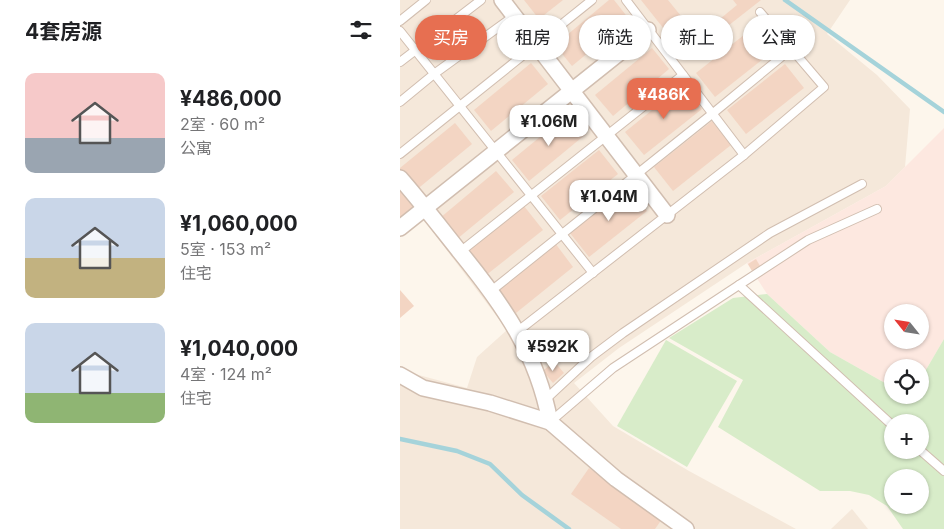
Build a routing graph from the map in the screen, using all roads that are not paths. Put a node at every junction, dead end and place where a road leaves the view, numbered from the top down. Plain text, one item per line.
1 (426, 0) edge
2 (481, 0) edge
3 (502, 0) edge
4 (592, 0) edge
5 (626, 0) edge
6 (760, 12) dead end
7 (513, 15) edge
8 (637, 15) edge
9 (763, 15) edge
10 (569, 18) edge
11 (400, 20) edge
12 (497, 28) edge
13 (400, 31) edge
14 (651, 34) edge
15 (414, 49) junction
16 (517, 60) edge
17 (547, 60) edge
18 (611, 60) edge
19 (778, 60) edge
20 (801, 60) edge
21 (400, 62) edge
22 (434, 74) junction
23 (683, 76) junction
24 (572, 92) junction
25 (400, 102) edge
26 (459, 105) junction
27 (712, 114) junction
28 (606, 136) junction
29 (496, 151) junction
30 (400, 154) edge
31 (744, 155) junction
32 (636, 175) junction
33 (400, 178) edge
34 (862, 184) dead end
35 (531, 195) junction
36 (426, 209) junction
37 (877, 209) dead end
38 (667, 215) junction
39 (400, 228) edge
40 (562, 233) junction
41 (460, 252) junction
42 (593, 273) junction
43 (739, 285) junction
44 (491, 291) junction
45 (518, 331) junction
46 (400, 375) edge
47 (546, 398) junction
48 (884, 418) edge
49 (550, 422) junction
50 (929, 458) edge
51 (944, 471) edge
52 (686, 529) edge

1 - 11 lane
2 - 15 lane
3 - 7 street
4 - 10 lane
5 - 8 lane
6 - 9 lane
12 - 22 lane
13 - 15 lane
14 - 23 lane
15 - 21 lane
15 - 22 lane
16 - 26 lane
17 - 24 street
18 - 24 street
19 - 27 lane
20 - 31 lane
22 - 25 lane
22 - 26 lane
23 - 27 lane
23 - 28 lane
24 - 28 street
24 - 29 street
26 - 29 lane
26 - 30 lane
27 - 31 lane
27 - 32 lane
28 - 32 street
28 - 35 lane
29 - 35 lane
29 - 36 street
31 - 38 lane
32 - 38 street
32 - 40 lane
33 - 36 street
34 - 47 lane
35 - 40 lane
35 - 41 lane
36 - 39 street
36 - 41 street
37 - 43 lane
38 - 42 lane
40 - 42 lane
40 - 44 lane
41 - 44 street
42 - 45 lane
43 - 48 lane
43 - 49 lane
44 - 45 street
45 - 47 street
46 - 49 street
47 - 49 street
49 - 52 street
50 - 51 lane

